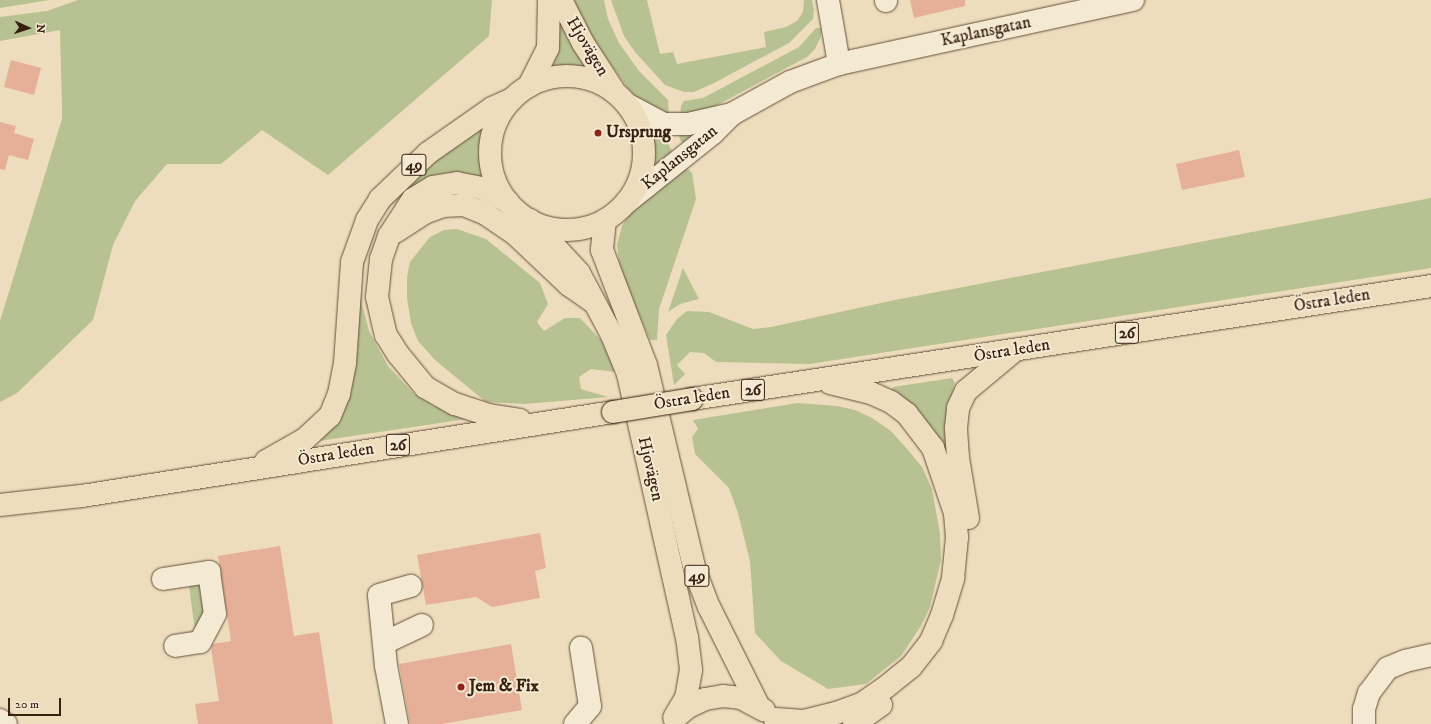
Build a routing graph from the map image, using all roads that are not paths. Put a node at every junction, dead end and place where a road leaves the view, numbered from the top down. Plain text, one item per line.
1 (549, 0) edge
2 (561, 0) edge
3 (828, 0) edge
4 (1133, 0) edge
5 (1045, 9) edge
6 (839, 64) junction
7 (530, 86) junction
8 (512, 99) junction
9 (622, 99) junction
10 (732, 114) junction
11 (508, 202) junction
12 (627, 202) junction
13 (530, 220) junction
14 (605, 220) junction
15 (389, 236) junction
16 (1431, 286) edge
17 (592, 301) junction
18 (1015, 350) junction
19 (815, 380) junction
20 (541, 423) junction
21 (255, 468) junction
22 (0, 505) edge
23 (163, 579) dead end
24 (411, 586) dead end
25 (422, 625) dead end
26 (384, 643) junction
27 (174, 646) dead end
28 (581, 648) dead end
29 (1431, 655) edge
30 (758, 705) junction
31 (0, 720) edge
32 (672, 721) edge
33 (776, 721) edge
34 (6, 724) edge
35 (397, 724) edge
36 (575, 724) edge
37 (854, 724) edge
38 (1364, 724) edge

1 - 7 main road, Hjovägen
2 - 9 main road, Hjovägen
3 - 6 street
4 - 5 street, Kaplansgatan
5 - 6 street, Kaplansgatan
6 - 10 street, Kaplansgatan
7 - 8 main road, 49
7 - 9 main road, 49
8 - 11 main road
8 - 21 main road, 49
9 - 10 street, Kaplansgatan
9 - 12 main road, Hjovägen
10 - 12 street, Kaplansgatan
11 - 13 main road
11 - 15 main road
12 - 14 main road
13 - 14 main road
13 - 17 main road, Hjovägen / 49
14 - 30 main road, Hjovägen / 49
15 - 17 main road
15 - 20 main road
16 - 18 main road, Östra leden / 26
17 - 32 main road, Hjovägen / 49
18 - 19 main road, Östra leden / 26
18 - 37 main road
19 - 20 main road, Östra leden / 26, bridge
19 - 33 main road
20 - 21 main road, Östra leden / 26
21 - 22 main road, Östra leden / 26
23 - 27 street
24 - 26 street
25 - 26 street
26 - 35 street
28 - 36 street
29 - 38 street
30 - 32 main road, 49
30 - 33 main road, 49
31 - 34 street

